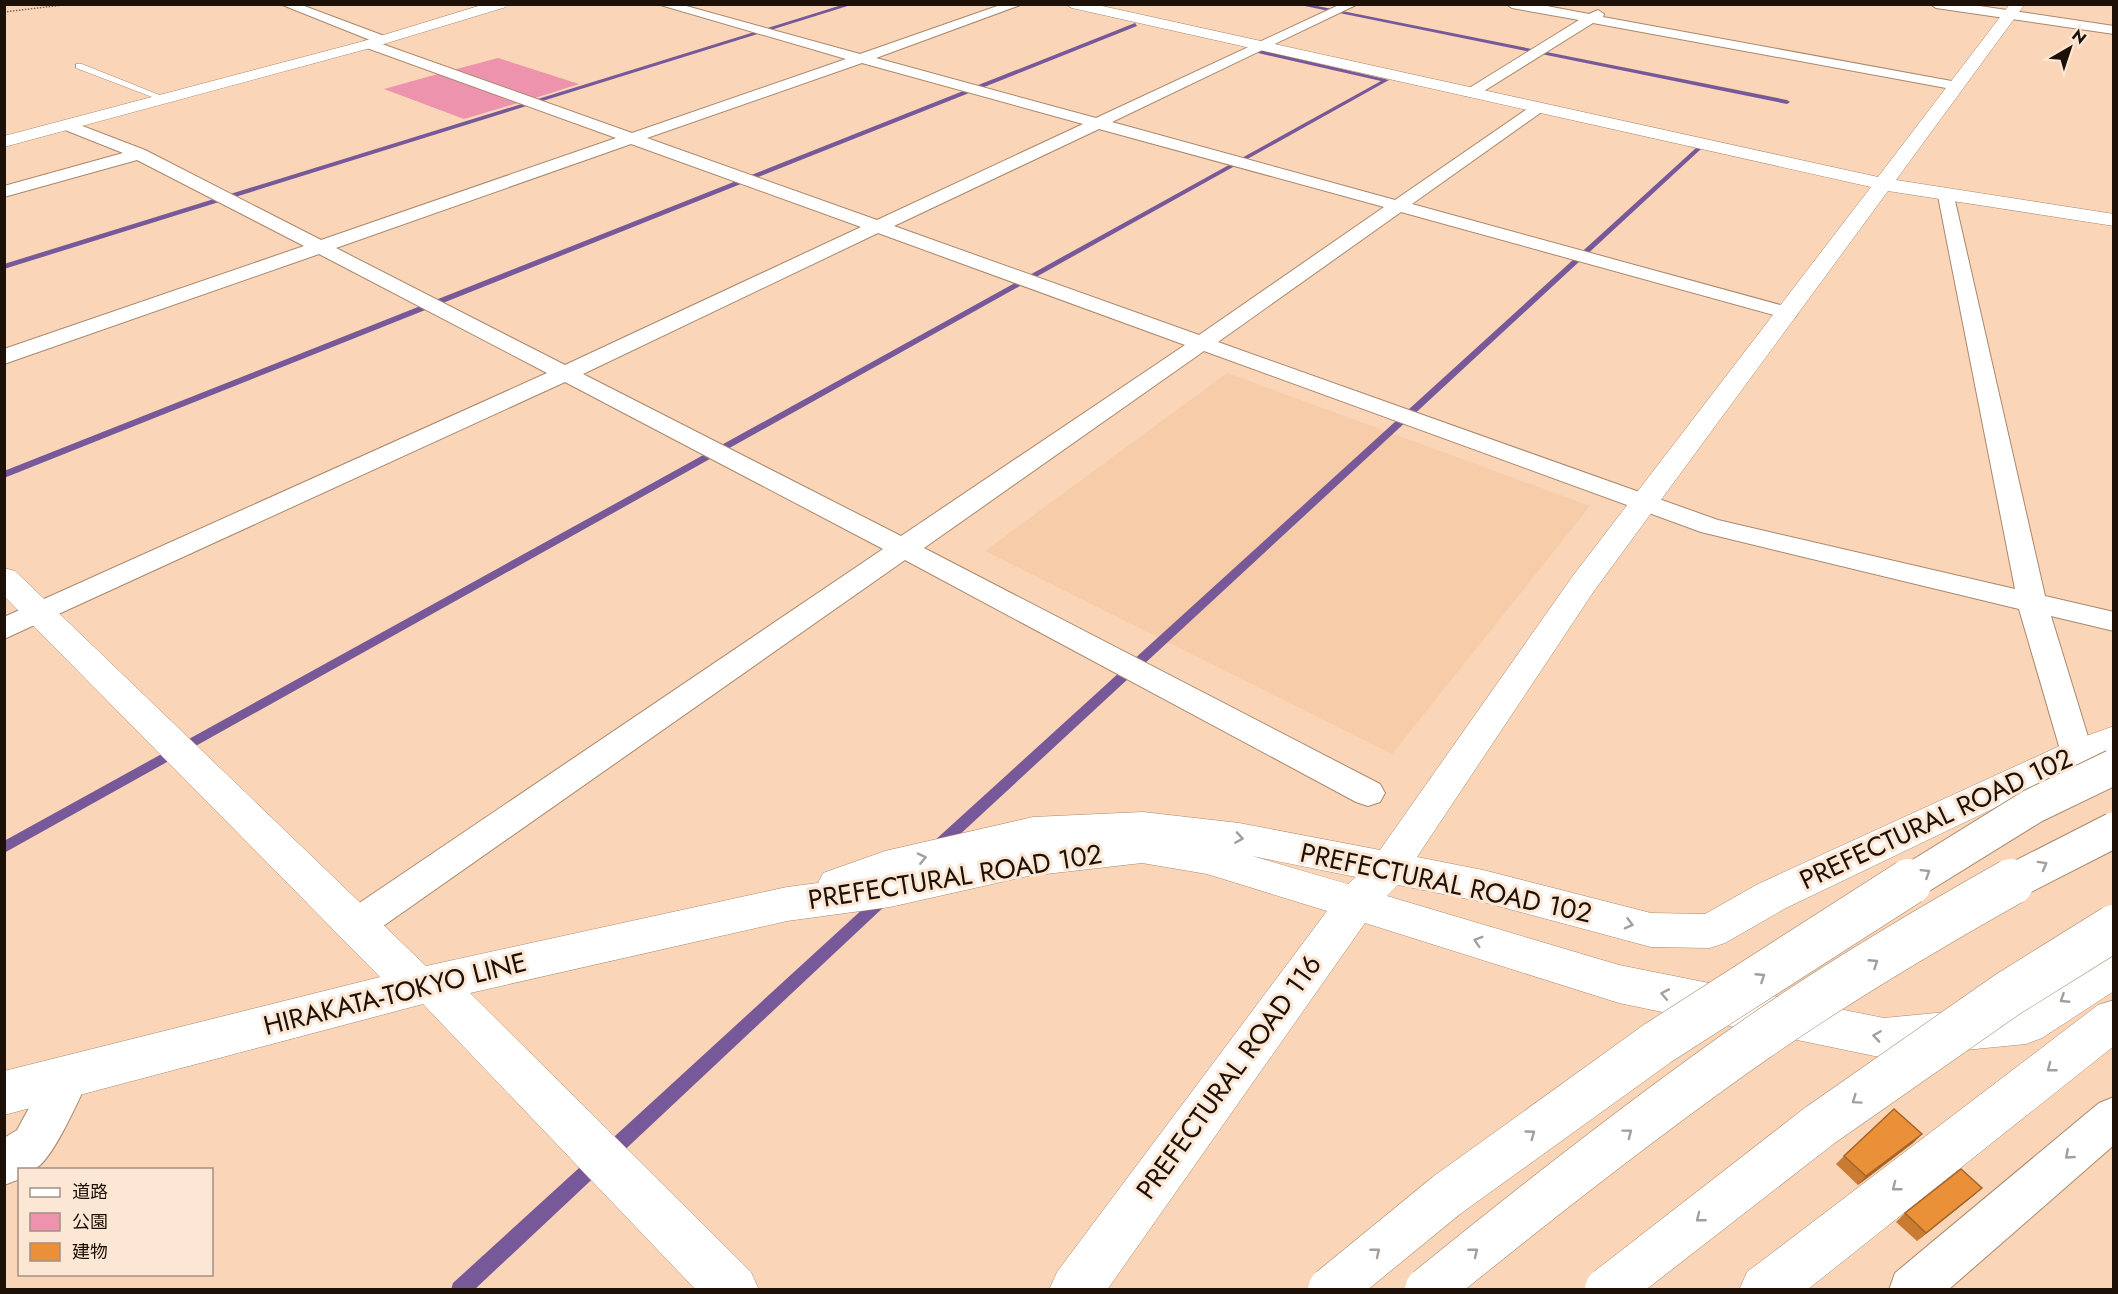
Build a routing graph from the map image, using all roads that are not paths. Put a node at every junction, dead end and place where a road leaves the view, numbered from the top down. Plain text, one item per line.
1 (286, 4) edge
2 (501, 4) edge
3 (1017, 4) edge
4 (1072, 4) edge
5 (1352, 4) edge
6 (1512, 4) edge
7 (1613, 4) edge
8 (1936, 4) edge
9 (670, 5) edge
10 (2013, 10) edge
11 (1590, 19) junction
12 (2114, 30) edge
13 (376, 42) junction
14 (1261, 46) junction
15 (860, 60) junction
16 (78, 66) dead end
17 (1957, 86) junction
18 (1471, 93) junction
19 (163, 99) junction
20 (1538, 108) junction
21 (1100, 124) junction
22 (66, 125) junction
23 (631, 139) junction
24 (4, 142) edge
25 (139, 154) junction
26 (1883, 184) junction
27 (4, 192) edge
28 (1947, 196) junction
29 (1398, 205) junction
30 (2114, 220) edge
31 (880, 228) junction
32 (320, 247) junction
33 (1788, 313) junction
34 (1200, 344) junction
35 (4, 357) edge
36 (564, 374) junction
37 (1645, 504) junction
38 (903, 548) junction
39 (4, 578) edge
40 (2032, 603) junction
41 (40, 613) junction
42 (2114, 622) edge
43 (4, 629) edge
44 (2114, 739) edge
45 (2095, 760) edge
46 (1368, 794) dead end
47 (2114, 830) edge
48 (1388, 869) junction
49 (1356, 903) junction
50 (787, 904) junction
51 (356, 925) junction
52 (2114, 928) edge
53 (2114, 968) edge
54 (424, 984) junction
55 (2114, 1019) edge
56 (68, 1078) junction
57 (4, 1092) edge
58 (2114, 1117) edge
59 (4, 1164) edge
60 (733, 1290) edge
61 (1075, 1290) edge
62 (1331, 1290) edge
63 (1428, 1290) edge
64 (1608, 1290) edge
65 (1765, 1290) edge
66 (1912, 1290) edge

1 - 13 street
2 - 13 main road
3 - 15 street
4 - 14 main road
5 - 14 street
6 - 11 street
7 - 11 street
8 - 10 street
9 - 15 street
10 - 12 street
10 - 17 main road, PREFECTURAL ROAD 116
11 - 17 street
11 - 18 street
13 - 19 main road
13 - 23 street
14 - 18 main road
14 - 21 street
15 - 21 street
15 - 23 street
16 - 19 lane
17 - 26 main road, PREFECTURAL ROAD 116
18 - 20 main road
19 - 22 main road
20 - 26 main road
20 - 29 street
21 - 29 street
21 - 31 street
22 - 24 main road
22 - 25 street
23 - 31 street
23 - 32 street
25 - 27 street
25 - 32 street
26 - 28 main road
26 - 33 main road, PREFECTURAL ROAD 116
28 - 30 main road
28 - 40 street
29 - 33 street
29 - 34 street
31 - 34 street
31 - 36 street
32 - 35 street
32 - 36 street
33 - 37 main road, PREFECTURAL ROAD 116
34 - 37 street
34 - 38 street
36 - 38 street
36 - 41 street
37 - 40 street
37 - 48 main road, PREFECTURAL ROAD 116
38 - 46 street
38 - 51 street
39 - 41 main road
40 - 42 street
40 - 45 street
41 - 43 street
41 - 51 main road
44 - 45 main road, PREFECTURAL ROAD 102
48 -> 45 main road, PREFECTURAL ROAD 102
62 -> 45 main road, bridge
63 -> 47 main road, bridge
48 - 49 main road, PREFECTURAL ROAD 116
50 -> 48 main road, PREFECTURAL ROAD 102
49 - 50 main road, PREFECTURAL ROAD 102
53 -> 49 main road, PREFECTURAL ROAD 102
49 - 61 main road, PREFECTURAL ROAD 116
50 - 54 main road, HIRAKATA-TOKYO LINE
51 - 54 main road
52 -> 64 main road, bridge
54 - 56 main road, HIRAKATA-TOKYO LINE
54 - 60 main road
55 -> 65 main road
56 - 57 main road, HIRAKATA-TOKYO LINE
56 - 59 street
58 -> 66 street

